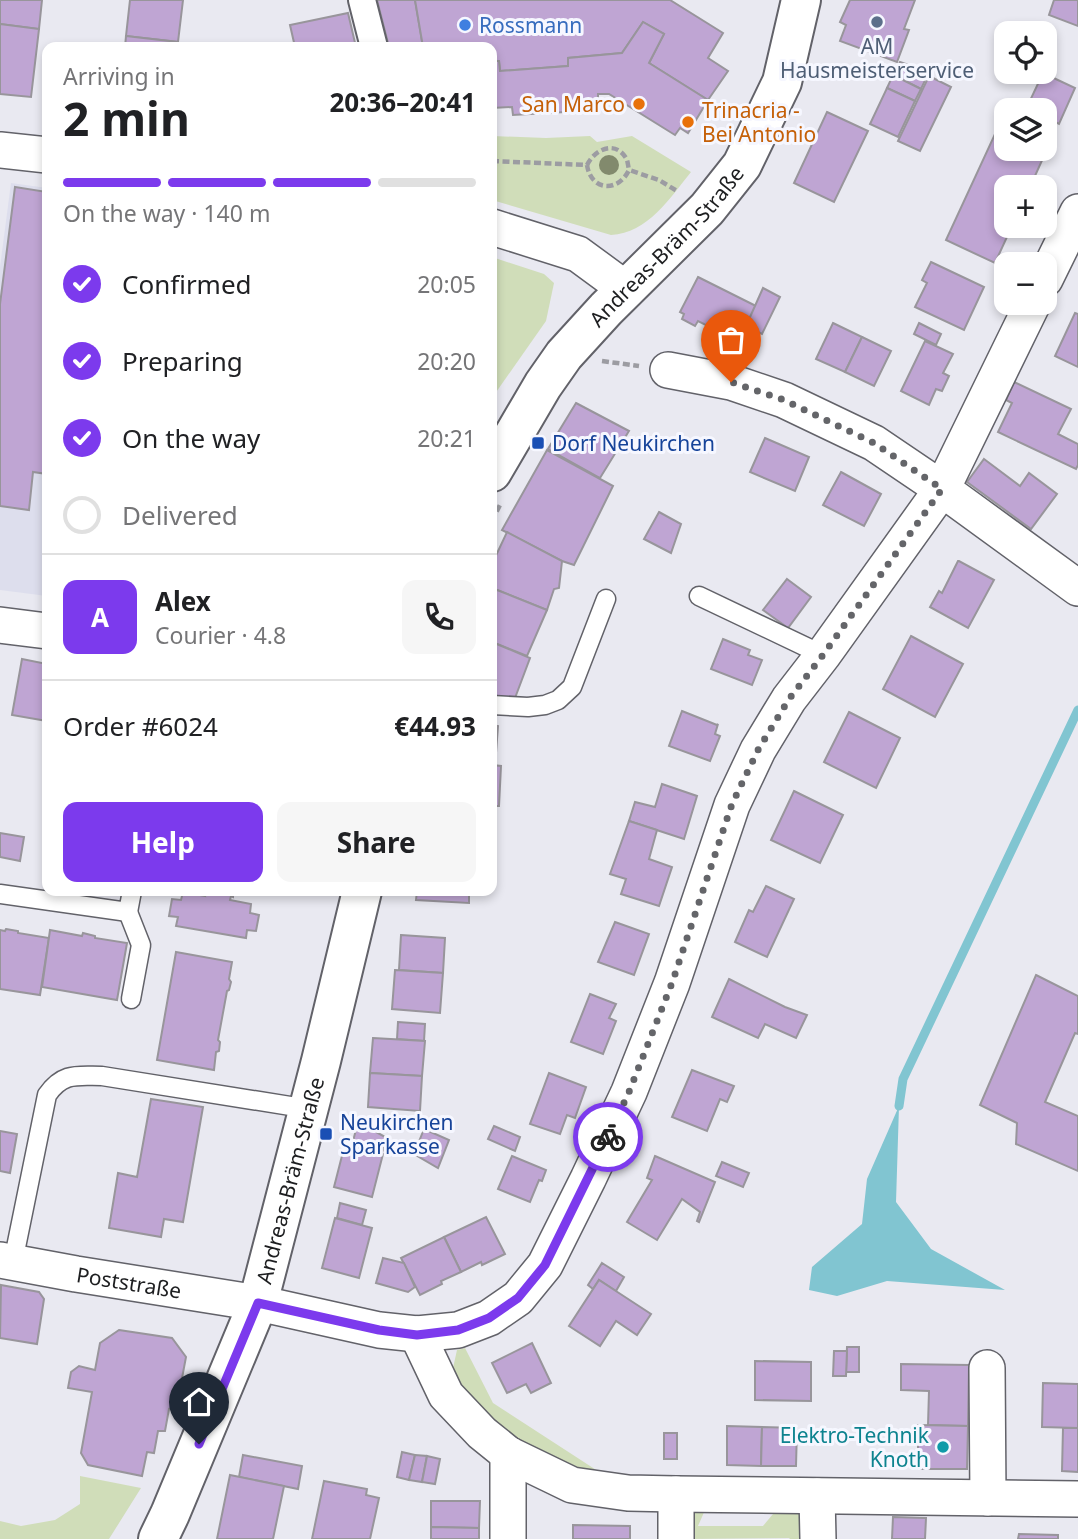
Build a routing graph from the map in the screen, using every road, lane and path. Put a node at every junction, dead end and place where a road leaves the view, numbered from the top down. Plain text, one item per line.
1 (362, 0) edge
2 (801, 0) edge
3 (373, 42) edge
4 (0, 150) edge
5 (42, 154) edge
6 (497, 161) edge
7 (587, 165) junction
8 (629, 170) junction
9 (680, 192) dead end
10 (1078, 212) edge
11 (497, 229) edge
12 (1057, 255) edge
13 (626, 290) junction
14 (1027, 315) edge
15 (668, 370) dead end
16 (497, 463) edge
17 (942, 489) junction
18 (1078, 588) edge
19 (699, 596) dead end
20 (606, 598) dead end
21 (0, 625) edge
22 (42, 630) edge
23 (823, 655) junction
24 (497, 705) edge
25 (0, 894) edge
26 (131, 896) edge
27 (361, 896) edge
28 (128, 912) junction
29 (131, 999) dead end
30 (309, 1109) junction
31 (7, 1261) edge
32 (258, 1303) junction
33 (417, 1335) junction
34 (987, 1368) dead end
35 (508, 1454) junction
36 (677, 1494) junction
37 (817, 1496) junction
38 (988, 1498) junction
39 (1078, 1499) edge
40 (158, 1539) edge
41 (508, 1539) edge
42 (676, 1539) edge
43 (818, 1539) edge

1 - 3 street
2 - 13 main road, Andreas-Bräm-Straße
4 - 5 street
6 - 7 path
7 - 8 path
7 - 8 path
8 - 9 path
10 - 12 street
11 - 13 street
13 - 16 main road, Andreas-Bräm-Straße
14 - 17 street, Poststraße
15 - 17 street
17 - 18 street
17 - 23 street, Poststraße
19 - 23 lane
20 - 24 lane
21 - 22 street
23 - 33 street, Poststraße
25 - 28 lane
26 - 28 lane
27 - 30 main road, Andreas-Bräm-Straße
28 - 29 lane
30 - 31 lane
30 - 32 main road, Andreas-Bräm-Straße
31 - 32 street, Poststraße
32 - 33 street, Poststraße
32 - 40 main road, Andreas-Bräm-Straße
33 - 35 street
34 - 38 street
35 - 36 street
35 - 41 street
36 - 37 street
36 - 42 street
37 - 38 street
37 - 43 street
38 - 39 street

